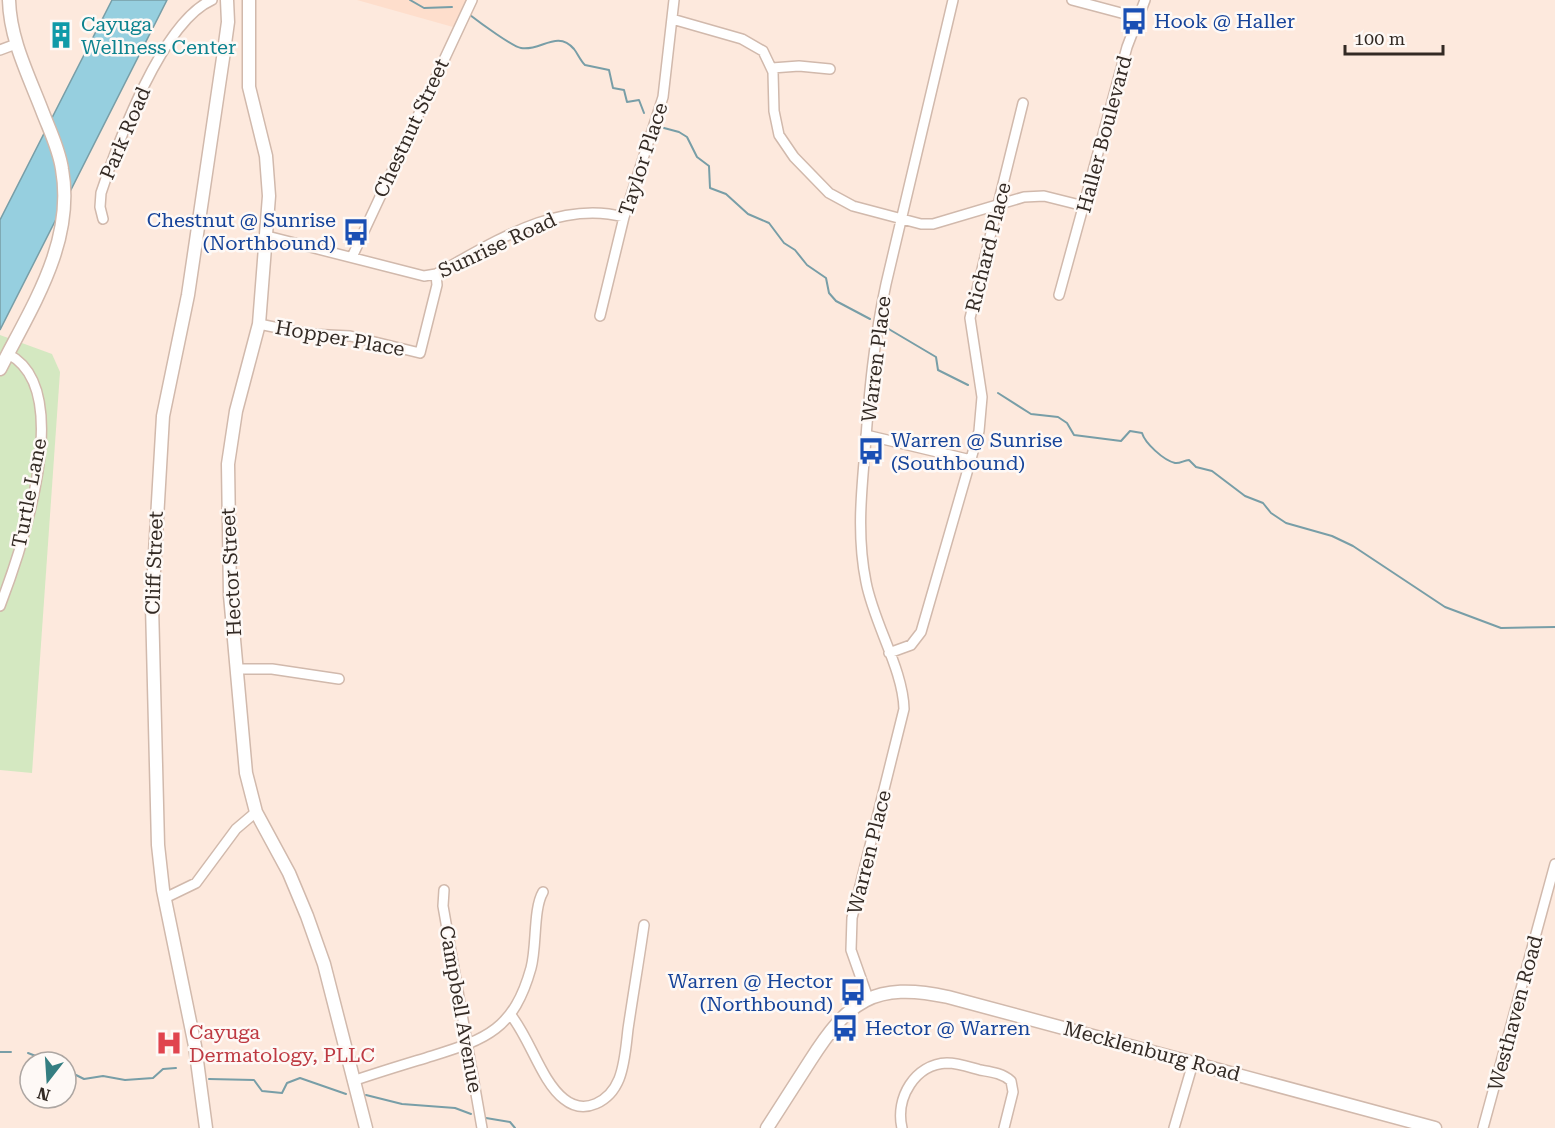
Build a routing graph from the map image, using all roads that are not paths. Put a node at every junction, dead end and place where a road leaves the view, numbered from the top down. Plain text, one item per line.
1 (9, 0) edge
2 (212, 0) edge
3 (227, 0) edge
4 (249, 0) edge
5 (472, 0) edge
6 (674, 0) edge
7 (953, 0) edge
8 (1072, 0) edge
9 (1145, 0) edge
10 (1140, 18) junction
11 (672, 19) junction
12 (16, 44) junction
13 (0, 50) edge
14 (772, 68) junction
15 (830, 69) dead end
16 (1023, 103) dead end
17 (998, 204) junction
18 (1084, 206) junction
19 (624, 217) junction
20 (103, 219) dead end
21 (900, 220) junction
22 (267, 236) junction
23 (352, 257) junction
24 (436, 274) junction
25 (1059, 296) dead end
26 (600, 316) dead end
27 (259, 324) junction
28 (8, 354) junction
29 (0, 369) edge
30 (866, 435) junction
31 (971, 460) junction
32 (0, 606) edge
33 (889, 653) junction
34 (236, 669) junction
35 (339, 679) dead end
36 (256, 813) junction
37 (1555, 864) edge
38 (444, 890) dead end
39 (543, 892) dead end
40 (165, 898) junction
41 (644, 925) dead end
42 (868, 998) junction
43 (510, 1014) junction
44 (466, 1046) junction
45 (1193, 1062) junction
46 (353, 1081) junction
47 (206, 1128) edge
48 (366, 1128) edge
49 (482, 1128) edge
50 (767, 1128) edge
51 (902, 1128) edge
52 (1004, 1128) edge
53 (1174, 1128) edge
54 (1435, 1128) edge
55 (1484, 1128) edge

1 - 12 main road
2 - 20 street, Park Road
3 - 40 main road, Cliff Street
4 - 22 main road, Hector Street
5 - 23 street, Chestnut Street
6 - 11 street, Taylor Place
7 - 21 street, Warren Place
8 - 10 street
9 - 10 street, Haller Boulevard
10 - 18 street, Haller Boulevard
11 - 14 street
11 - 19 street, Taylor Place
12 - 13 street
12 - 28 main road
14 - 15 street
14 - 21 street
16 - 17 street, Richard Place
17 - 18 street
17 - 21 street
17 - 31 street, Richard Place
18 - 25 street, Haller Boulevard
19 - 24 street, Sunrise Road
19 - 26 street, Taylor Place
21 - 30 street, Warren Place
22 - 23 street, Sunrise Road
22 - 27 main road, Hector Street
23 - 24 street, Sunrise Road
24 - 27 street, Hopper Place
27 - 34 main road, Hector Street
28 - 29 main road
28 - 32 street, Turtle Lane
30 - 31 street
30 - 33 street, Warren Place
31 - 33 street, Richard Place
33 - 42 street, Warren Place
34 - 35 street
34 - 36 main road, Hector Street
36 - 40 street
36 - 46 main road, Hector Street
37 - 55 street, Westhaven Road
38 - 44 street, Campbell Avenue
39 - 43 street
40 - 47 main road, Cliff Street
41 - 43 street
42 - 45 main road, Mecklenburg Road
42 - 50 main road
43 - 44 street
44 - 46 street
44 - 49 street, Campbell Avenue
45 - 53 street
45 - 54 main road, Mecklenburg Road
46 - 48 main road, Hector Street
51 - 52 street

